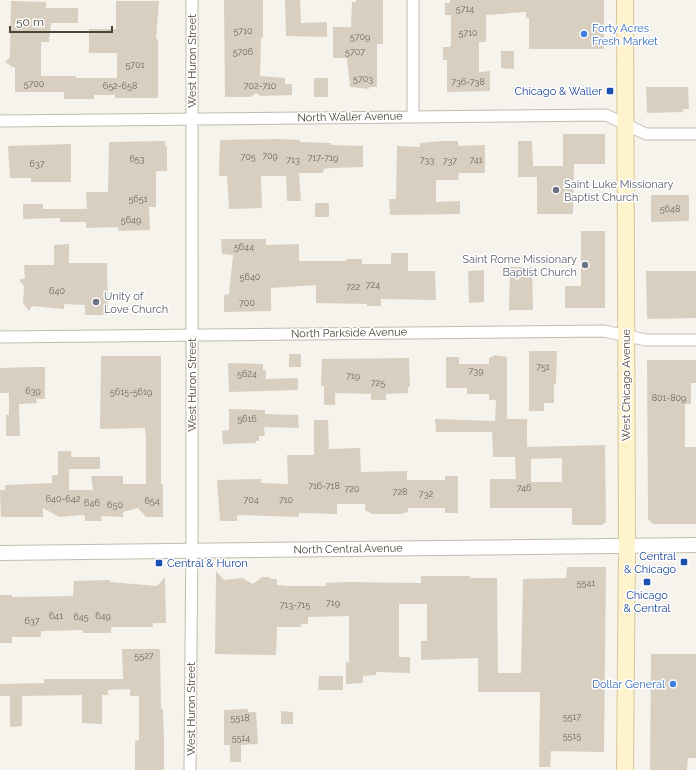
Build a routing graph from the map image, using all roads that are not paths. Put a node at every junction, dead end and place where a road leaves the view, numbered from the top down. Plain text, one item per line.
1 (192, 0) edge
2 (414, 0) edge
3 (625, 0) edge
4 (413, 117) junction
5 (192, 119) junction
6 (0, 121) edge
7 (625, 124) junction
8 (696, 134) edge
9 (192, 335) junction
10 (626, 335) junction
11 (0, 337) edge
12 (696, 340) edge
13 (696, 545) edge
14 (627, 546) junction
15 (192, 551) junction
16 (0, 553) edge
17 (190, 770) edge
18 (625, 770) edge

1 - 5 street, West Huron Street
2 - 4 street
3 - 7 main road, West Chicago Avenue
4 - 5 street, North Waller Avenue
4 - 7 street, North Waller Avenue
5 - 6 street, North Waller Avenue
5 - 9 street, West Huron Street
7 - 8 street, North Waller Avenue
7 - 10 main road, West Chicago Avenue
9 - 10 street, North Parkside Avenue
9 - 11 street, North Parkside Avenue
9 - 15 street, West Huron Street
10 - 12 street, North Parkside Avenue
10 - 14 main road, West Chicago Avenue
13 - 14 street, North Central Avenue
14 - 15 street, North Central Avenue
14 - 18 main road, West Chicago Avenue
15 - 16 street, North Central Avenue
15 - 17 street, West Huron Street

